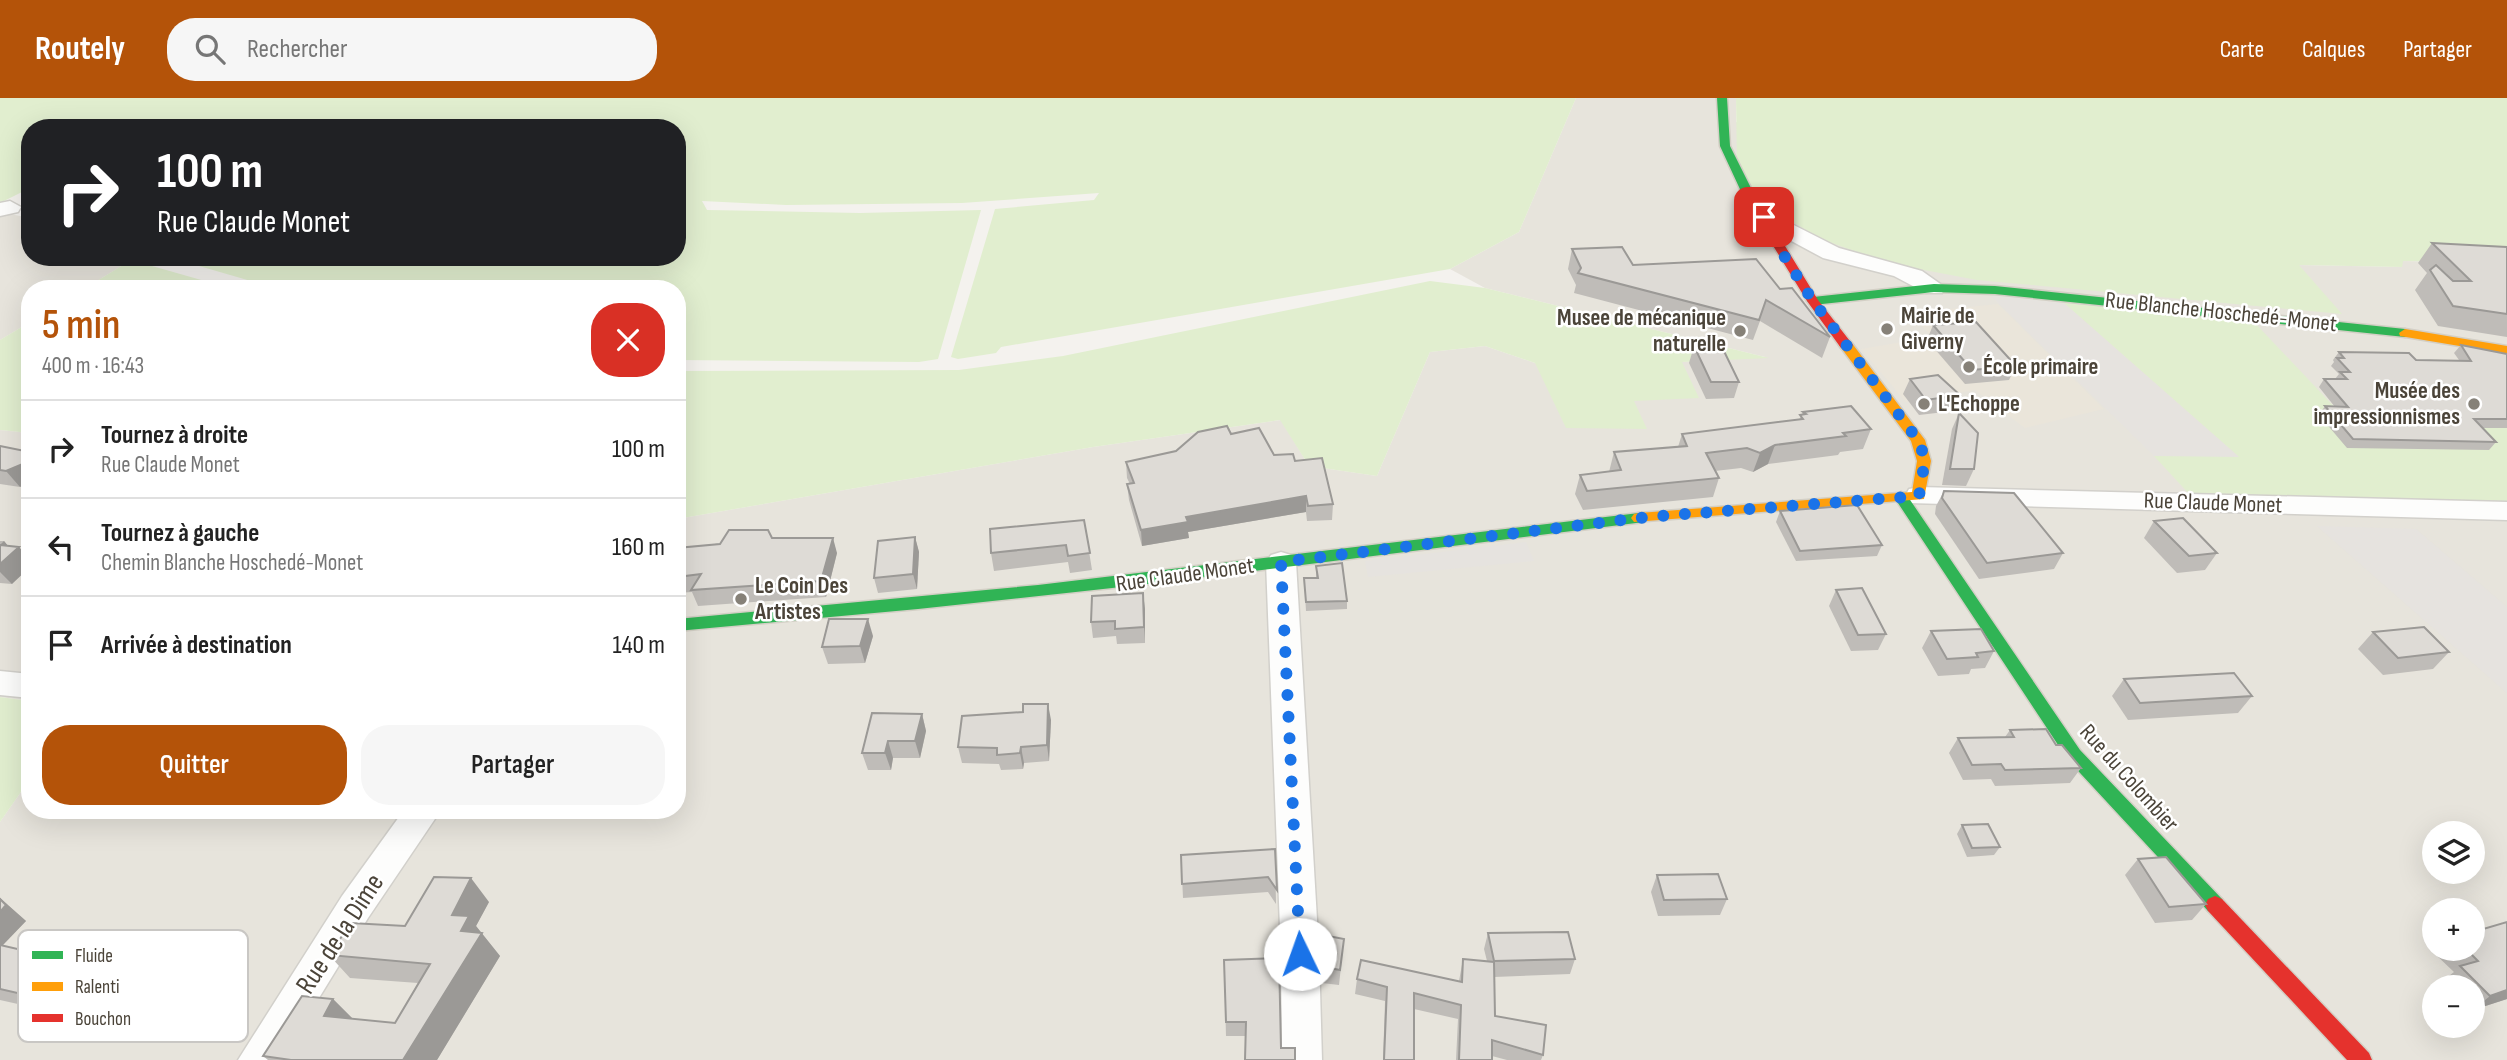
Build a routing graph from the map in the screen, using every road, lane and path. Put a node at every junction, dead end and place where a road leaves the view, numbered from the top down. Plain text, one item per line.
1 (1722, 98) edge
2 (1764, 217) junction
3 (1934, 288) junction
4 (1813, 301) junction
5 (2507, 350) edge
6 (1910, 496) junction
7 (2507, 512) edge
8 (1281, 562) junction
9 (686, 624) edge
10 (0, 683) edge
11 (21, 685) edge
12 (418, 819) edge
13 (258, 1060) edge
14 (1302, 1060) edge
15 (2361, 1060) edge

1 - 2 street
2 - 3 street, Rue Blanche Hoschedé-Monet
2 - 4 street
3 - 4 street, Rue Blanche Hoschedé-Monet
3 - 5 street, Rue Blanche Hoschedé-Monet
4 - 6 street
6 - 7 street, Rue Claude Monet
6 - 8 street, Rue Claude Monet
6 - 15 street, Rue du Colombier
8 - 9 street, Rue Claude Monet
8 - 14 street
10 - 11 street
12 - 13 street, Rue de la Dime

